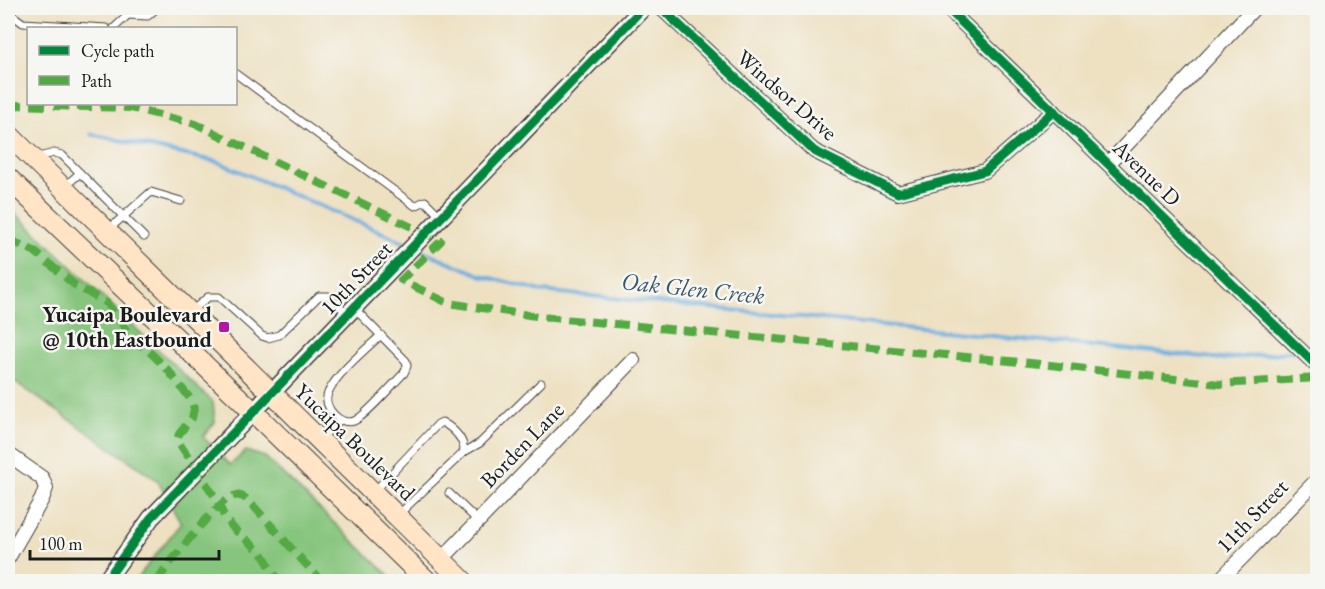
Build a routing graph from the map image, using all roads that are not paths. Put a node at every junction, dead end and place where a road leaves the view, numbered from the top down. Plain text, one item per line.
1 (121, 8) edge
2 (157, 8) edge
3 (643, 8) edge
4 (661, 8) edge
5 (947, 8) edge
6 (1254, 8) edge
7 (8, 10) edge
8 (128, 15) junction
9 (89, 27) edge
10 (115, 27) edge
11 (237, 75) edge
12 (1054, 111) junction
13 (8, 134) edge
14 (33, 159) junction
15 (1109, 163) junction
16 (80, 173) junction
17 (8, 178) edge
18 (63, 188) junction
19 (181, 201) dead end
20 (123, 217) junction
21 (442, 217) junction
22 (106, 231) junction
23 (144, 237) dead end
24 (351, 311) junction
25 (189, 314) junction
26 (381, 335) junction
27 (633, 360) dead end
28 (1317, 368) edge
29 (541, 382) dead end
30 (270, 393) junction
31 (253, 411) junction
32 (340, 420) junction
33 (318, 441) junction
34 (464, 452) junction
35 (8, 454) edge
36 (1317, 479) edge
37 (449, 493) dead end
38 (372, 494) junction
39 (397, 517) junction
40 (478, 521) junction
41 (8, 558) edge
42 (441, 560) junction
43 (105, 582) edge
44 (428, 582) edge
45 (464, 582) edge
46 (1218, 582) edge

1 - 8 lane
2 - 8 lane
3 - 21 street, 10th Street
4 - 12 street, Windsor Drive
5 - 12 street, Avenue D
6 - 15 street
7 - 9 lane
8 - 10 lane
11 - 21 lane
12 - 15 street, Avenue D
13 - 14 main road, Yucaipa Boulevard
14 - 16 lane
14 - 18 main road, Yucaipa Boulevard
15 - 28 street, Avenue D
16 - 18 lane
16 - 20 lane
17 - 31 main road
18 - 22 main road, Yucaipa Boulevard
19 - 20 lane
20 - 22 lane
20 - 23 lane
21 - 24 street, 10th Street
22 - 25 main road, Yucaipa Boulevard
24 - 25 lane
24 - 26 lane
24 - 30 street, 10th Street
25 - 30 main road, Yucaipa Boulevard
26 - 32 lane
26 - 32 lane
27 - 40 street, Borden Lane
29 - 34 lane
30 - 31 street, 10th Street
30 - 33 main road, Yucaipa Boulevard
31 - 43 street, 10th Street
31 - 44 main road
32 - 33 lane
33 - 38 main road, Yucaipa Boulevard
34 - 38 lane
34 - 39 lane
35 - 41 street
36 - 46 street, 11th Street
37 - 40 lane
38 - 39 main road, Yucaipa Boulevard
39 - 42 main road, Yucaipa Boulevard
40 - 42 street, Borden Lane
42 - 45 main road, Yucaipa Boulevard

